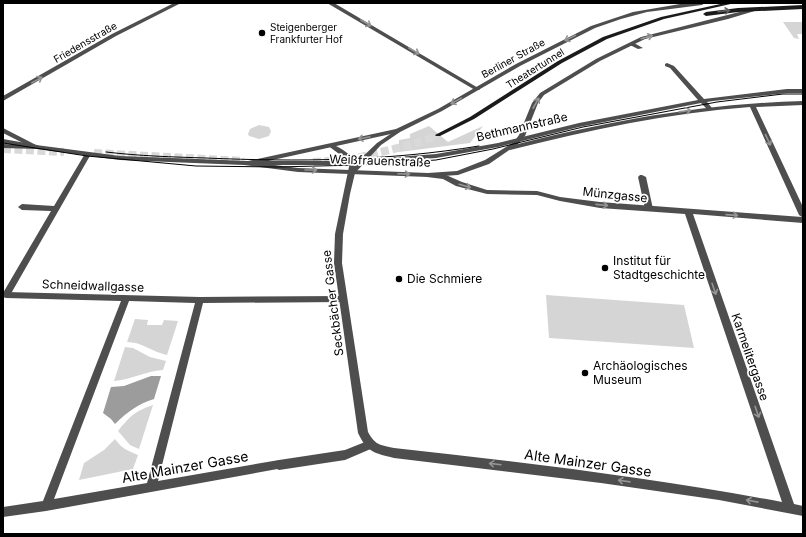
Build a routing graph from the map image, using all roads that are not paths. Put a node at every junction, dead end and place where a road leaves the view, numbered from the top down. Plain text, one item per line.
1 (178, 3) edge
2 (330, 3) edge
3 (702, 3) edge
4 (732, 3) edge
5 (803, 7) edge
6 (755, 10) junction
7 (644, 24) junction
8 (632, 44) junction
9 (640, 48) dead end
10 (667, 65) dead end
11 (477, 89) junction
12 (803, 92) edge
13 (3, 99) edge
14 (702, 101) junction
15 (803, 103) edge
16 (752, 105) junction
17 (708, 108) junction
18 (3, 130) edge
19 (398, 131) junction
20 (438, 135) tunnel mouth
21 (519, 140) junction
22 (3, 141) edge
23 (330, 145) junction
24 (3, 146) edge
25 (37, 147) junction
26 (510, 148) junction
27 (88, 154) junction
28 (353, 162) junction
29 (363, 162) junction
30 (244, 163) junction
31 (352, 172) junction
32 (428, 174) junction
33 (642, 177) dead end
34 (22, 207) dead end
35 (56, 209) junction
36 (649, 209) junction
37 (688, 212) junction
38 (803, 216) edge
39 (803, 220) edge
40 (126, 299) junction
41 (343, 299) junction
42 (200, 300) junction
43 (370, 445) junction
44 (151, 487) junction
45 (46, 506) junction
46 (790, 509) junction
47 (803, 511) edge
48 (3, 512) edge

13 -> 1 street, Friedensstraße
2 -> 11 street
3 -> 11 street, Berliner Straße
4 - 7 main road, Theatertunnel
5 - 6 main road
7 -> 6 main road, Theatertunnel
8 -> 6 street
7 - 20 main road, Theatertunnel
8 - 9 street
21 -> 8 street
10 - 14 street
11 -> 19 street, Berliner Straße
12 - 14 street, Bethmannstraße
14 - 17 street
14 - 21 street, Bethmannstraße
15 - 16 street, Bethmannstraße
16 - 17 street, Bethmannstraße
16 -> 38 street
26 -> 17 street, Bethmannstraße
18 - 25 street, Weißfrauenstraße
19 -> 23 street, Weißfrauenstraße
19 - 29 street, Berliner Straße
21 - 26 street
21 - 29 street, Bethmannstraße
22 - 25 street
23 - 28 street
23 - 30 street, Weißfrauenstraße
24 - 25 street, Weißfrauenstraße
25 - 27 street, Weißfrauenstraße
26 - 32 street, Weißfrauenstraße
27 - 30 street, Weißfrauenstraße
27 - 35 street, Schneidwallgasse
28 - 29 street, Bethmannstraße
28 - 30 street, Bethmannstraße
28 - 31 street, Seckbächer Gasse
29 - 31 street, Berliner Straße
30 -> 31 street, Weißfrauenstraße
31 -> 32 street, Weißfrauenstraße
31 - 41 street, Seckbächer Gasse
32 -> 36 street, Münzgasse
33 - 36 street
34 - 35 street
35 - 40 street, Schneidwallgasse
36 - 37 street, Münzgasse
37 -> 39 street, Münzgasse
37 -> 46 street, Karmelitergasse
40 - 42 street, Schneidwallgasse
40 - 45 street
41 - 42 street, Schneidwallgasse
41 - 43 street, Seckbächer Gasse
42 - 44 street
43 - 44 street, Alte Mainzer Gasse
46 -> 43 street, Alte Mainzer Gasse
44 - 45 street, Alte Mainzer Gasse
45 - 48 street, Alte Mainzer Gasse
46 - 47 street, Alte Mainzer Gasse

